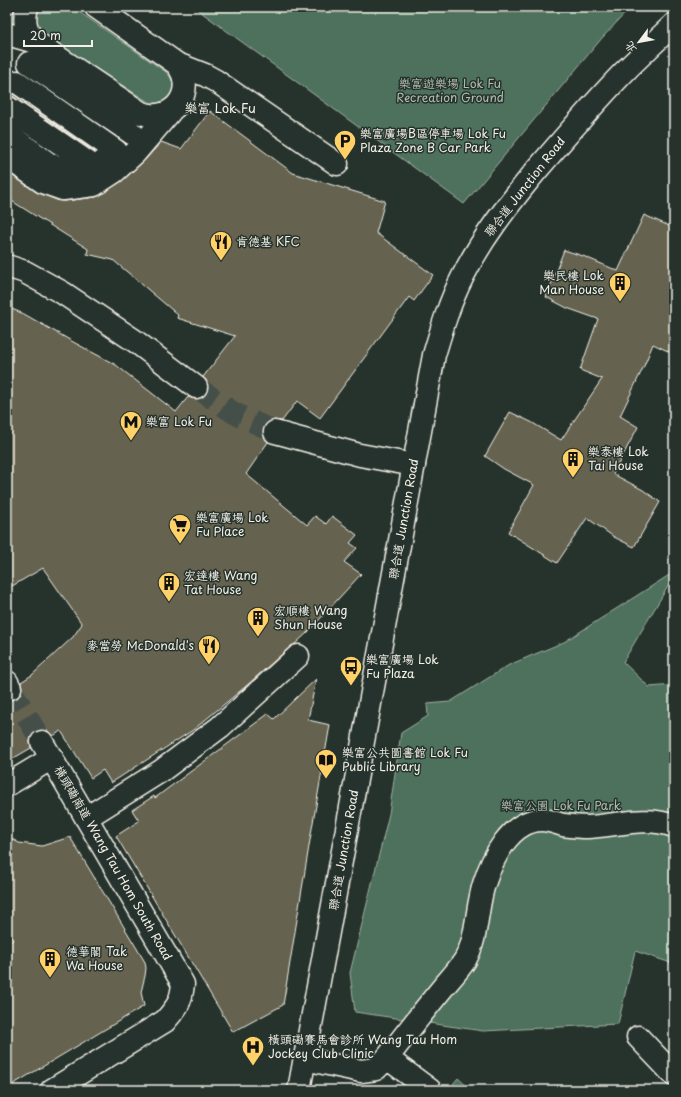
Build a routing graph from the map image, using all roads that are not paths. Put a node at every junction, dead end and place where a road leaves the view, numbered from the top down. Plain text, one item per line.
1 (27, 7) edge
2 (96, 7) edge
3 (674, 24) edge
4 (7, 34) edge
5 (34, 42) junction
6 (29, 63) junction
7 (177, 64) junction
8 (12, 92) edge
9 (7, 107) edge
10 (170, 112) junction
11 (147, 115) junction
12 (7, 117) edge
13 (133, 134) junction
14 (116, 151) junction
15 (7, 157) edge
16 (337, 164) dead end
17 (96, 168) junction
18 (7, 266) edge
19 (196, 387) tunnel mouth
20 (275, 432) tunnel mouth
21 (414, 465) junction
22 (298, 656) dead end
23 (7, 785) edge
24 (86, 818) junction
25 (674, 826) edge
26 (638, 1037) dead end
27 (305, 1058) junction
28 (387, 1058) junction
29 (674, 1075) edge
30 (52, 1090) edge
31 (299, 1090) edge
32 (430, 1090) edge

1 - 5 street
2 - 7 street
3 - 21 street, 聯合道 Junction Road
4 - 5 street
5 - 6 street
5 - 11 street
6 - 8 street
6 - 13 street
7 - 10 street
7 - 16 street
8 - 14 street
9 - 17 street
10 - 11 street
10 - 15 street
11 - 13 street
12 - 17 street
13 - 14 street
14 - 17 street
18 - 19 street
20 - 21 street
21 - 27 street, 聯合道 Junction Road
22 - 24 street
23 - 24 street, 橫頭磡南道 Wang Tau Hom South Road
24 - 30 street, 橫頭磡南道 Wang Tau Hom South Road
25 - 28 street
26 - 29 street
27 - 28 street
27 - 31 street, 聯合道 Junction Road
28 - 32 street

